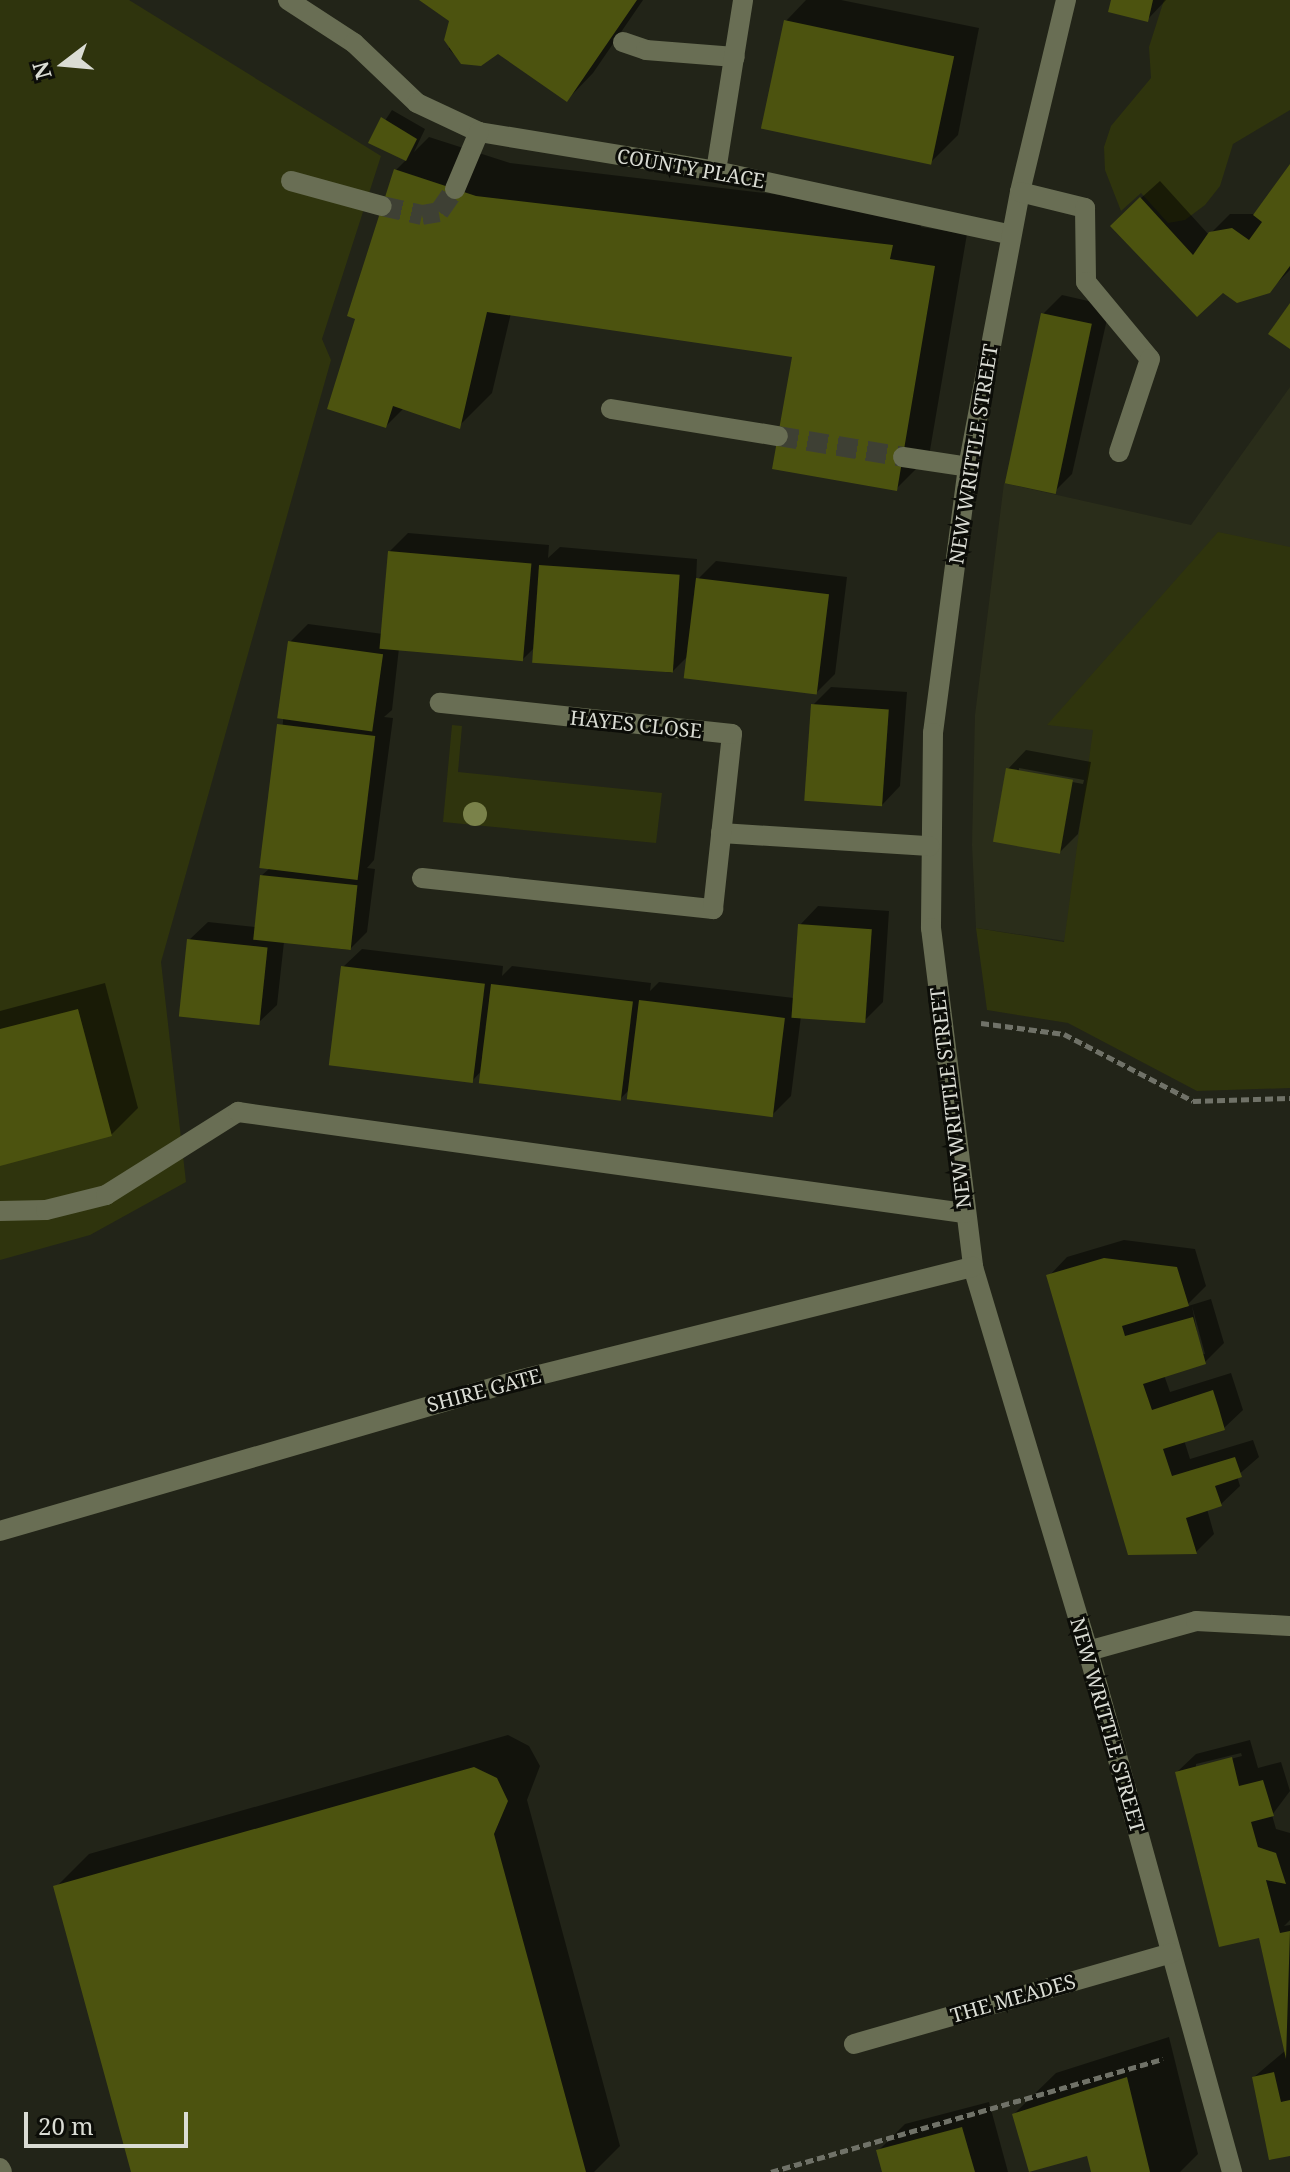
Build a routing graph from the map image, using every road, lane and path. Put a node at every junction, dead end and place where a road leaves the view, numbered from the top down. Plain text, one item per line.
1 (288, 0) edge
2 (743, 0) edge
3 (1066, 0) edge
4 (623, 42) dead end
5 (735, 57) junction
6 (479, 132) junction
7 (716, 171) junction
8 (291, 181) dead end
9 (455, 189) tunnel mouth
10 (1020, 192) junction
11 (382, 206) tunnel mouth
12 (1011, 235) junction
13 (611, 409) dead end
14 (778, 436) tunnel mouth
15 (1119, 452) dead end
16 (903, 457) tunnel mouth
17 (968, 467) junction
18 (440, 703) dead end
19 (721, 833) junction
20 (930, 846) junction
21 (422, 878) dead end
22 (940, 1018) junction
23 (1290, 1098) edge
24 (0, 1211) edge
25 (964, 1213) junction
26 (973, 1267) junction
27 (0, 1531) edge
28 (1290, 1626) edge
29 (1088, 1651) junction
30 (1171, 1953) junction
31 (854, 2044) dead end
32 (1198, 2049) junction
33 (771, 2172) edge
34 (1232, 2172) edge

1 - 6 street, COUNTY PLACE
2 - 5 street
3 - 10 street, NEW WRITTLE STREET
4 - 5 street
5 - 7 street
6 - 7 street, COUNTY PLACE
6 - 9 street
7 - 12 street, COUNTY PLACE
8 - 11 street
10 - 12 street, NEW WRITTLE STREET
10 - 15 street
12 - 17 street, NEW WRITTLE STREET
13 - 14 street
16 - 17 street
17 - 20 street, NEW WRITTLE STREET
18 - 19 street, HAYES CLOSE
19 - 20 street
19 - 21 street, HAYES CLOSE
20 - 22 street, NEW WRITTLE STREET
22 - 23 path
22 - 25 street, NEW WRITTLE STREET
24 - 25 street
25 - 26 street, NEW WRITTLE STREET
26 - 27 street, SHIRE GATE
26 - 29 street, NEW WRITTLE STREET
28 - 29 street
29 - 30 street, NEW WRITTLE STREET
30 - 31 street, THE MEADES
30 - 32 street, NEW WRITTLE STREET
32 - 33 path
32 - 34 street, NEW WRITTLE STREET

